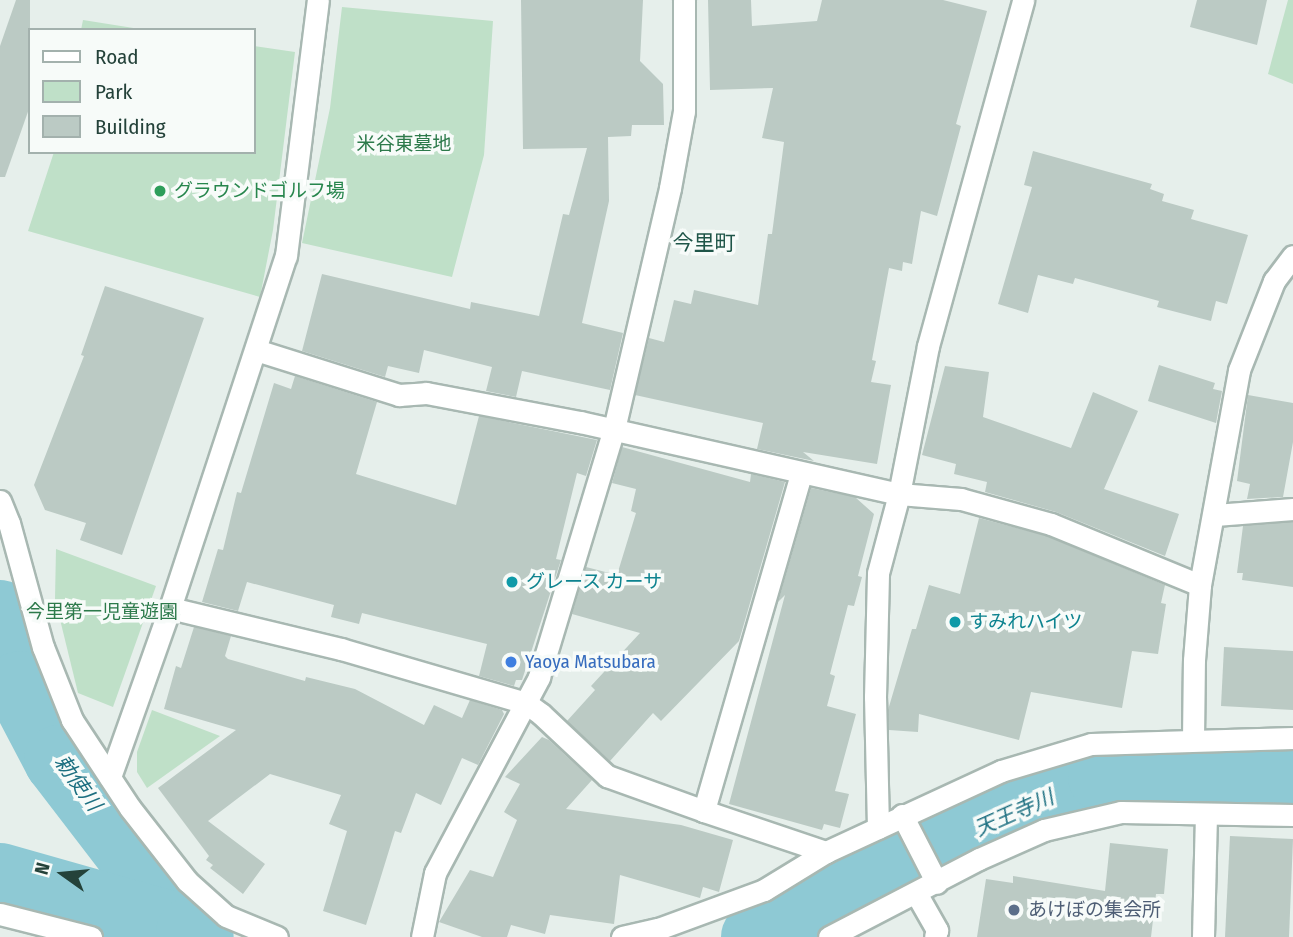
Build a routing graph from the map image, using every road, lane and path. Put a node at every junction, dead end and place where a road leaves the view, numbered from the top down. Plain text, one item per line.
1 (318, 0) edge
2 (684, 0) edge
3 (1023, 0) edge
4 (1293, 256) edge
5 (256, 350) junction
6 (614, 429) junction
7 (801, 474) junction
8 (899, 494) junction
9 (0, 501) edge
10 (1293, 509) edge
11 (1215, 515) junction
12 (1200, 585) junction
13 (170, 608) junction
14 (526, 704) junction
15 (1293, 738) edge
16 (1193, 739) junction
17 (110, 777) junction
18 (704, 811) junction
19 (1293, 814) edge
20 (1206, 815) junction
21 (904, 820) junction
22 (878, 828) junction
23 (826, 852) junction
24 (934, 877) junction
25 (916, 893) junction
26 (0, 914) edge
27 (91, 937) edge
28 (277, 937) edge
29 (422, 937) edge
30 (622, 937) edge
31 (829, 937) edge
32 (935, 937) edge
33 (1203, 937) edge

1 - 5 street
2 - 6 street
3 - 8 street
4 - 11 street
5 - 6 street
5 - 13 street
6 - 7 street
6 - 14 street
7 - 8 street
7 - 18 street
8 - 12 street
8 - 22 street
9 - 17 street
10 - 11 street
11 - 12 street
12 - 16 street
13 - 14 street
13 - 17 street
14 - 18 street
14 - 29 street
15 - 16 street
16 - 21 street
17 - 28 street
18 - 23 street
19 - 20 street
20 - 24 street
20 - 33 street
21 - 22 street
21 - 24 street
22 - 23 street
23 - 30 street
24 - 25 street
25 - 31 street
25 - 32 street
26 - 27 street

